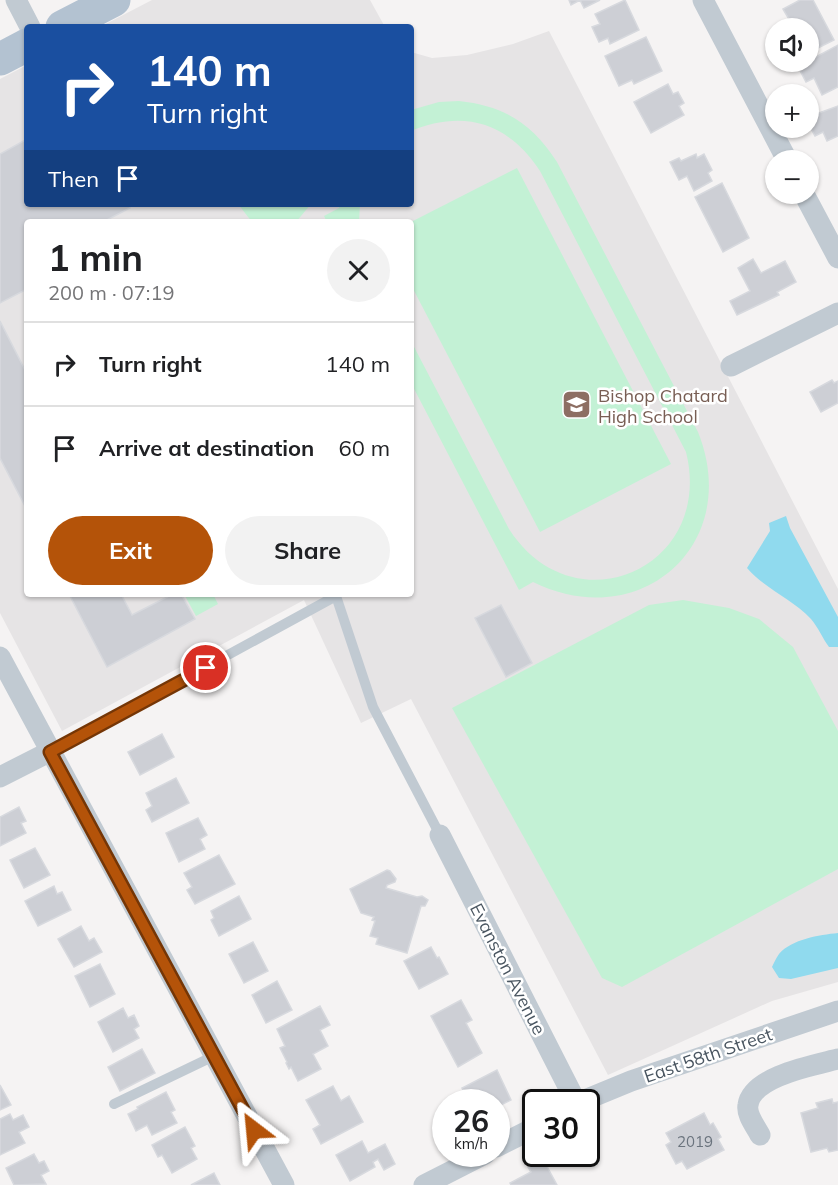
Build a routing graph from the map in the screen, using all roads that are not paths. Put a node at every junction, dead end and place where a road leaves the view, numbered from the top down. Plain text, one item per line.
1 (16, 0) edge
2 (114, 0) edge
3 (703, 0) edge
4 (28, 24) edge
5 (68, 24) edge
6 (24, 47) edge
7 (0, 59) edge
8 (782, 150) edge
9 (809, 204) edge
10 (838, 258) edge
11 (838, 313) edge
12 (731, 366) dead end
13 (334, 597) edge
14 (336, 597) edge
15 (0, 657) edge
16 (50, 752) junction
17 (0, 777) edge
18 (440, 834) joint
19 (838, 1011) edge
20 (214, 1056) junction
21 (838, 1059) edge
22 (571, 1089) edge
23 (600, 1093) edge
24 (114, 1104) dead end
25 (760, 1135) dead end
26 (459, 1167) edge
27 (284, 1185) edge
28 (424, 1185) edge

1 - 4 street
2 - 5 main road
3 - 8 street
6 - 7 main road
9 - 10 street
11 - 12 street
13 - 16 lane
14 - 18 lane
15 - 16 street
16 - 17 street
16 - 20 street
18 - 22 street, Evanston Avenue
19 - 23 street, East 58th Street
20 - 24 lane
20 - 27 street
21 - 25 street
26 - 28 street

